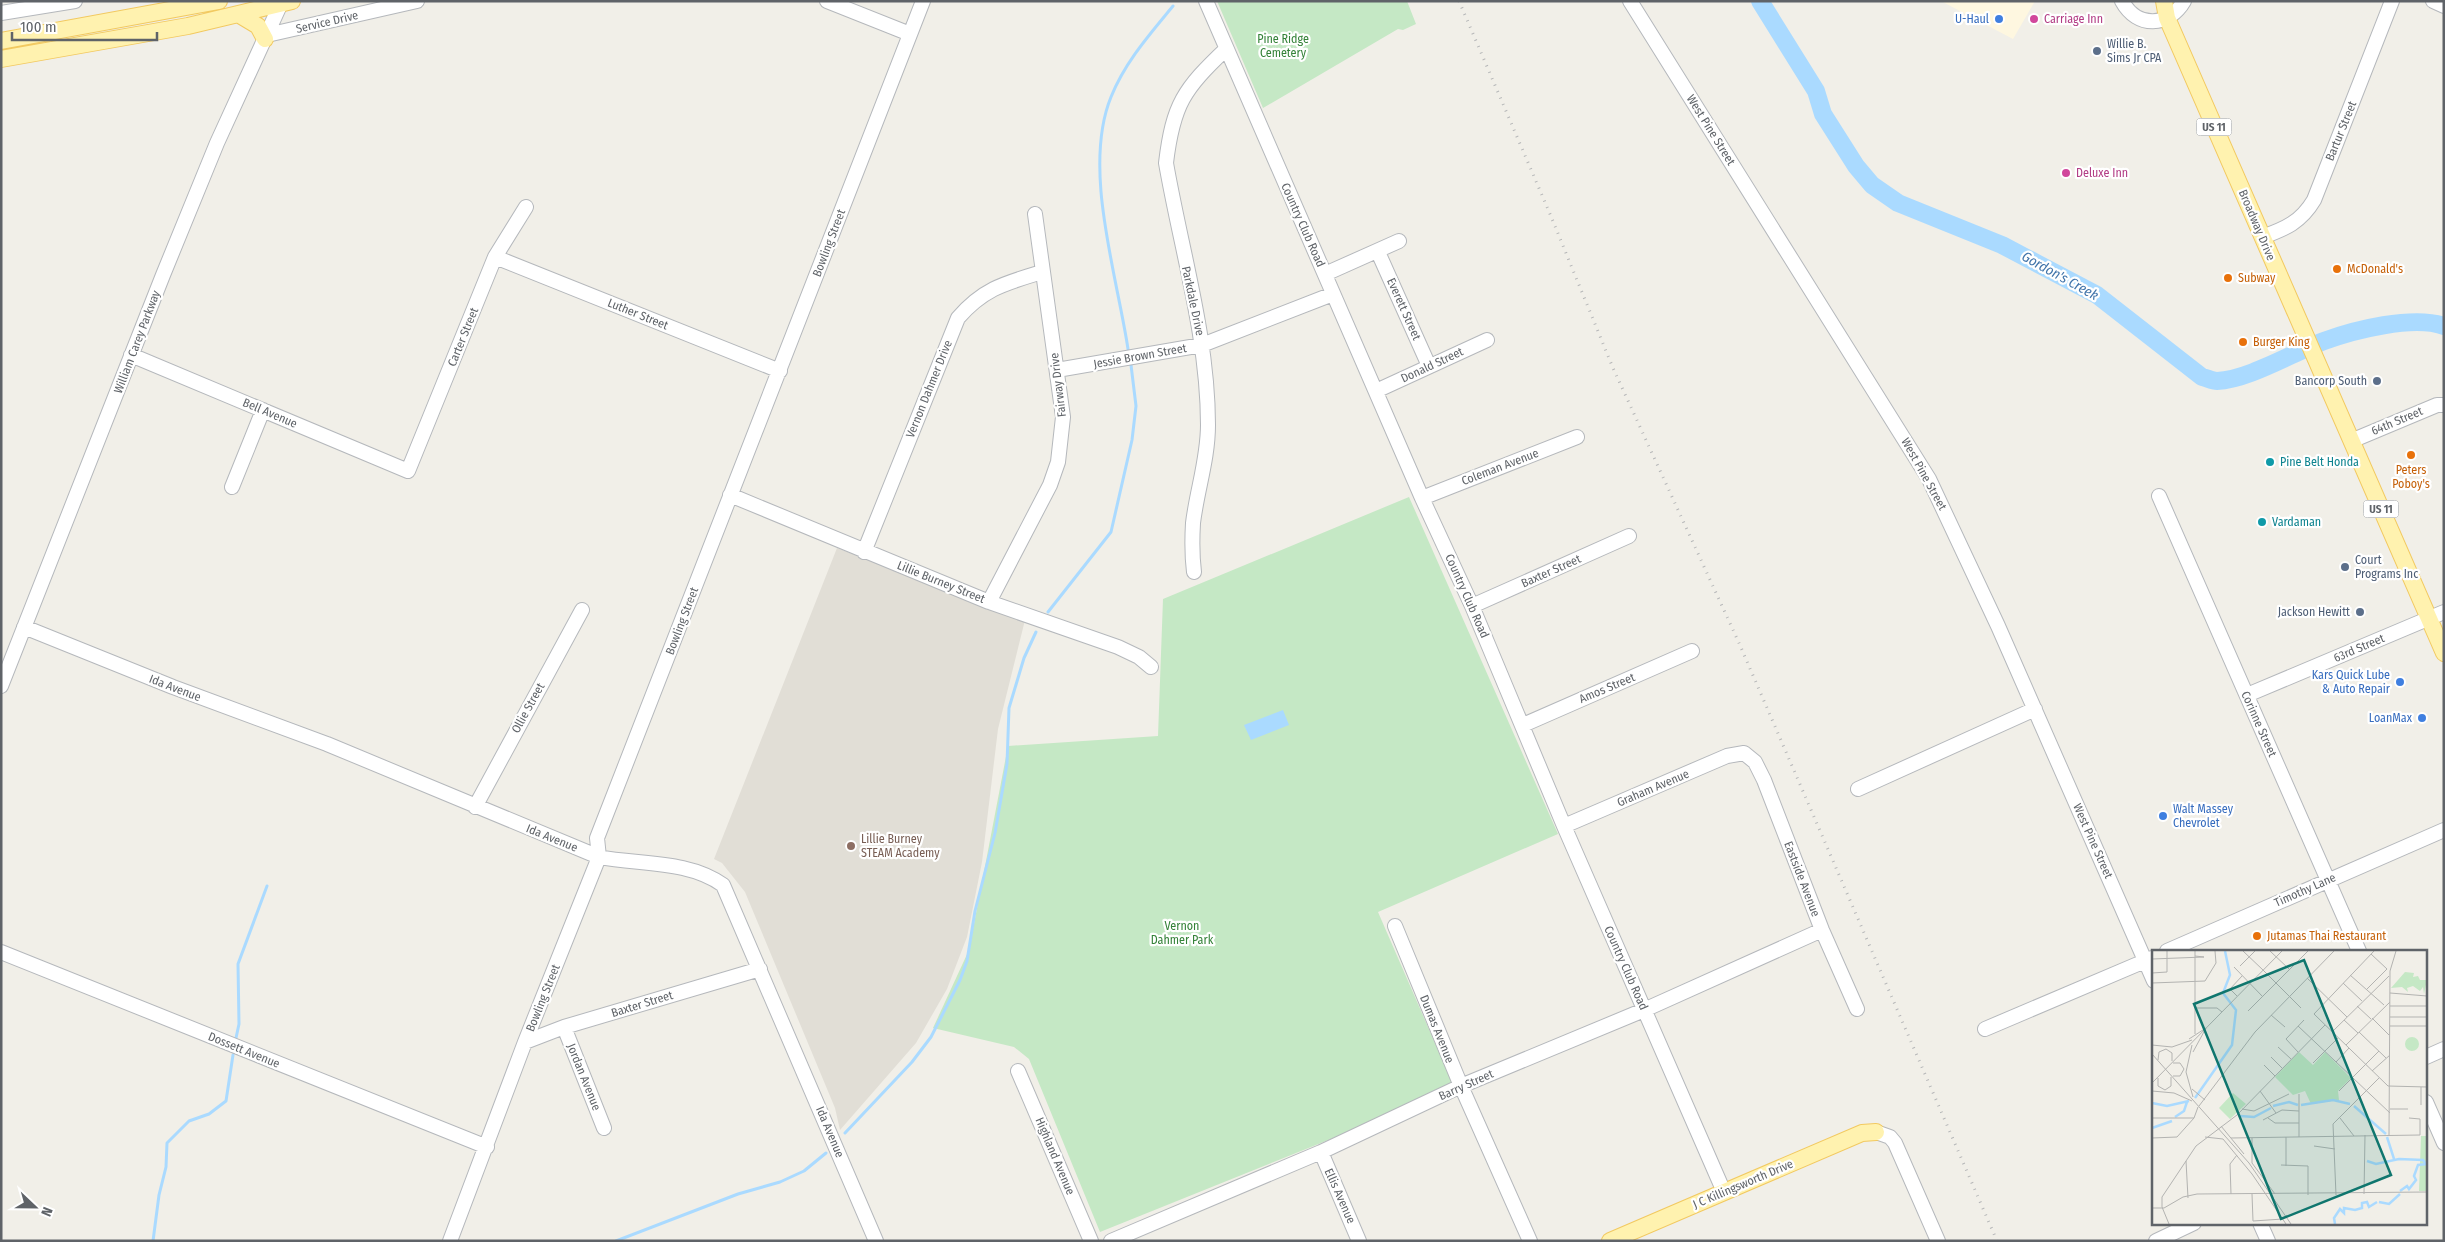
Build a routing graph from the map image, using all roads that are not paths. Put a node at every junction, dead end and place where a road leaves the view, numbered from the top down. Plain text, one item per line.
1 (75, 1) edge
2 (219, 1) edge
3 (417, 1) edge
4 (827, 1) edge
5 (923, 1) edge
6 (1206, 1) edge
7 (1630, 1) edge
8 (2122, 1) edge
9 (2154, 1) edge
10 (2184, 1) edge
11 (2392, 1) edge
12 (2433, 1) edge
13 (285, 2) edge
14 (2444, 6) edge
15 (2166, 9) edge
16 (1, 13) edge
17 (238, 14) junction
18 (910, 34) junction
19 (266, 37) junction
20 (1, 41) edge
21 (1226, 49) junction
22 (1, 58) edge
23 (526, 207) dead end
24 (1035, 214) dead end
25 (2262, 237) junction
26 (1399, 241) dead end
27 (1378, 252) junction
28 (495, 257) junction
29 (1042, 272) junction
30 (1325, 274) junction
31 (1333, 294) junction
32 (1487, 340) dead end
33 (1202, 345) junction
34 (132, 355) junction
35 (1429, 366) junction
36 (1057, 370) junction
37 (780, 371) junction
38 (1376, 391) junction
39 (2444, 405) edge
40 (263, 410) junction
41 (1577, 437) dead end
42 (2351, 441) junction
43 (408, 471) joint
44 (232, 487) dead end
45 (730, 495) junction
46 (2160, 496) dead end
47 (1422, 498) junction
48 (1629, 536) dead end
49 (864, 552) junction
50 (1194, 572) dead end
51 (989, 602) junction
52 (1472, 606) junction
53 (582, 610) dead end
54 (2436, 616) edge
55 (24, 627) junction
56 (1692, 651) dead end
57 (2444, 653) edge
58 (1151, 667) dead end
59 (1, 686) edge
60 (2246, 695) junction
61 (2035, 709) junction
62 (1523, 725) junction
63 (1744, 753) joint
64 (1858, 789) dead end
65 (474, 807) junction
66 (1564, 826) junction
67 (2444, 830) edge
68 (600, 857) junction
69 (2327, 880) junction
70 (1395, 926) dead end
71 (1822, 930) junction
72 (2169, 950) edge
73 (2359, 950) edge
74 (1, 952) edge
75 (2149, 959) edge
76 (760, 969) junction
77 (2152, 972) edge
78 (1856, 1009) dead end
79 (1644, 1010) junction
80 (564, 1027) junction
81 (1985, 1029) dead end
82 (525, 1042) junction
83 (2444, 1049) edge
84 (2428, 1056) edge
85 (1018, 1071) dead end
86 (1461, 1086) junction
87 (2428, 1107) edge
88 (604, 1128) dead end
89 (1876, 1132) joint
90 (2444, 1143) edge
91 (487, 1148) junction
92 (1321, 1152) junction
93 (1724, 1192) junction
94 (2192, 1224) edge
95 (2260, 1224) edge
96 (1631, 1237) edge
97 (450, 1241) edge
98 (876, 1241) edge
99 (1091, 1241) edge
100 (1111, 1241) edge
101 (1359, 1241) edge
102 (1530, 1241) edge
103 (1610, 1241) edge
104 (1938, 1241) edge
105 (2156, 1241) edge
106 (2268, 1241) edge

1 - 16 street
2 - 20 main road
3 - 19 street, Service Drive
4 - 18 street
5 - 18 street, Bowling Street
6 - 21 street, Country Club Road
7 - 61 street, West Pine Street
8 - 15 street
9 - 15 main road, Broadway Drive / US 11
10 - 15 street
11 - 25 street, Bartur Street
12 - 14 street
13 - 17 main road
13 - 19 street, William Carey Parkway
15 - 25 main road, Broadway Drive / US 11
17 - 19 main road
17 - 22 main road
18 - 37 street, Bowling Street
19 - 34 street, William Carey Parkway
21 - 30 street, Country Club Road
21 - 33 street, Parkdale Drive
23 - 28 street, Carter Street
24 - 29 street, Fairway Drive
25 - 42 main road, Broadway Drive / US 11
26 - 27 street
27 - 30 street
27 - 35 street, Everett Street
28 - 37 street, Luther Street
28 - 43 street, Carter Street
29 - 36 street, Fairway Drive
29 - 49 street, Vernon Dahmer Drive
30 - 31 street, Country Club Road
31 - 33 street, Jessie Brown Street
31 - 38 street, Country Club Road
32 - 35 street, Donald Street
33 - 36 street, Jessie Brown Street
33 - 50 street, Parkdale Drive
34 - 40 street, Bell Avenue
34 - 55 street, William Carey Parkway
35 - 38 street, Donald Street
36 - 51 street, Fairway Drive
37 - 45 street, Bowling Street
38 - 47 street, Country Club Road
39 - 42 street, 64th Street
40 - 43 street, Bell Avenue
40 - 44 street
41 - 47 street, Coleman Avenue
42 - 54 main road, Broadway Drive / US 11
45 - 49 street, Lillie Burney Street
45 - 68 street, Bowling Street
46 - 60 street, Corinne Street
47 - 52 street, Country Club Road
48 - 52 street, Baxter Street
49 - 51 street, Lillie Burney Street
51 - 58 street, Lillie Burney Street
52 - 62 street, Country Club Road
53 - 65 street, Ollie Street
54 - 57 main road, Broadway Drive / US 11
54 - 60 street, 63rd Street
55 - 59 street, William Carey Parkway
55 - 65 street, Ida Avenue
56 - 62 street, Amos Street
60 - 69 street, Corinne Street
61 - 64 street
61 - 75 street, West Pine Street
62 - 66 street, Country Club Road
63 - 66 street, Graham Avenue
63 - 71 street, Eastside Avenue
65 - 68 street, Ida Avenue
66 - 79 street, Country Club Road
67 - 69 street, Timothy Lane
68 - 76 street, Ida Avenue
68 - 82 street, Bowling Street
69 - 72 street, Timothy Lane
69 - 73 street, Corinne Street
70 - 86 street, Dumas Avenue
71 - 78 street, Eastside Avenue
71 - 79 street, Barry Street
74 - 91 street, Dossett Avenue
75 - 77 street, West Pine Street
75 - 81 street
76 - 80 street, Baxter Street
76 - 98 street, Ida Avenue
79 - 86 street, Barry Street
79 - 93 street, Country Club Road
80 - 82 street, Baxter Street
80 - 88 street, Jordan Avenue
82 - 91 street, Bowling Street
83 - 84 street
85 - 99 street, Highland Avenue
86 - 92 street, Barry Street
86 - 102 street, Dumas Avenue
87 - 90 street
89 - 93 main road, J C Killingsworth Drive
89 - 104 street
91 - 97 street, Bowling Street
92 - 100 street, Barry Street
92 - 101 street, Ellis Avenue
93 - 96 main road, J C Killingsworth Drive
94 - 105 street
95 - 106 street
96 - 103 main road, J C Killingsworth Drive

